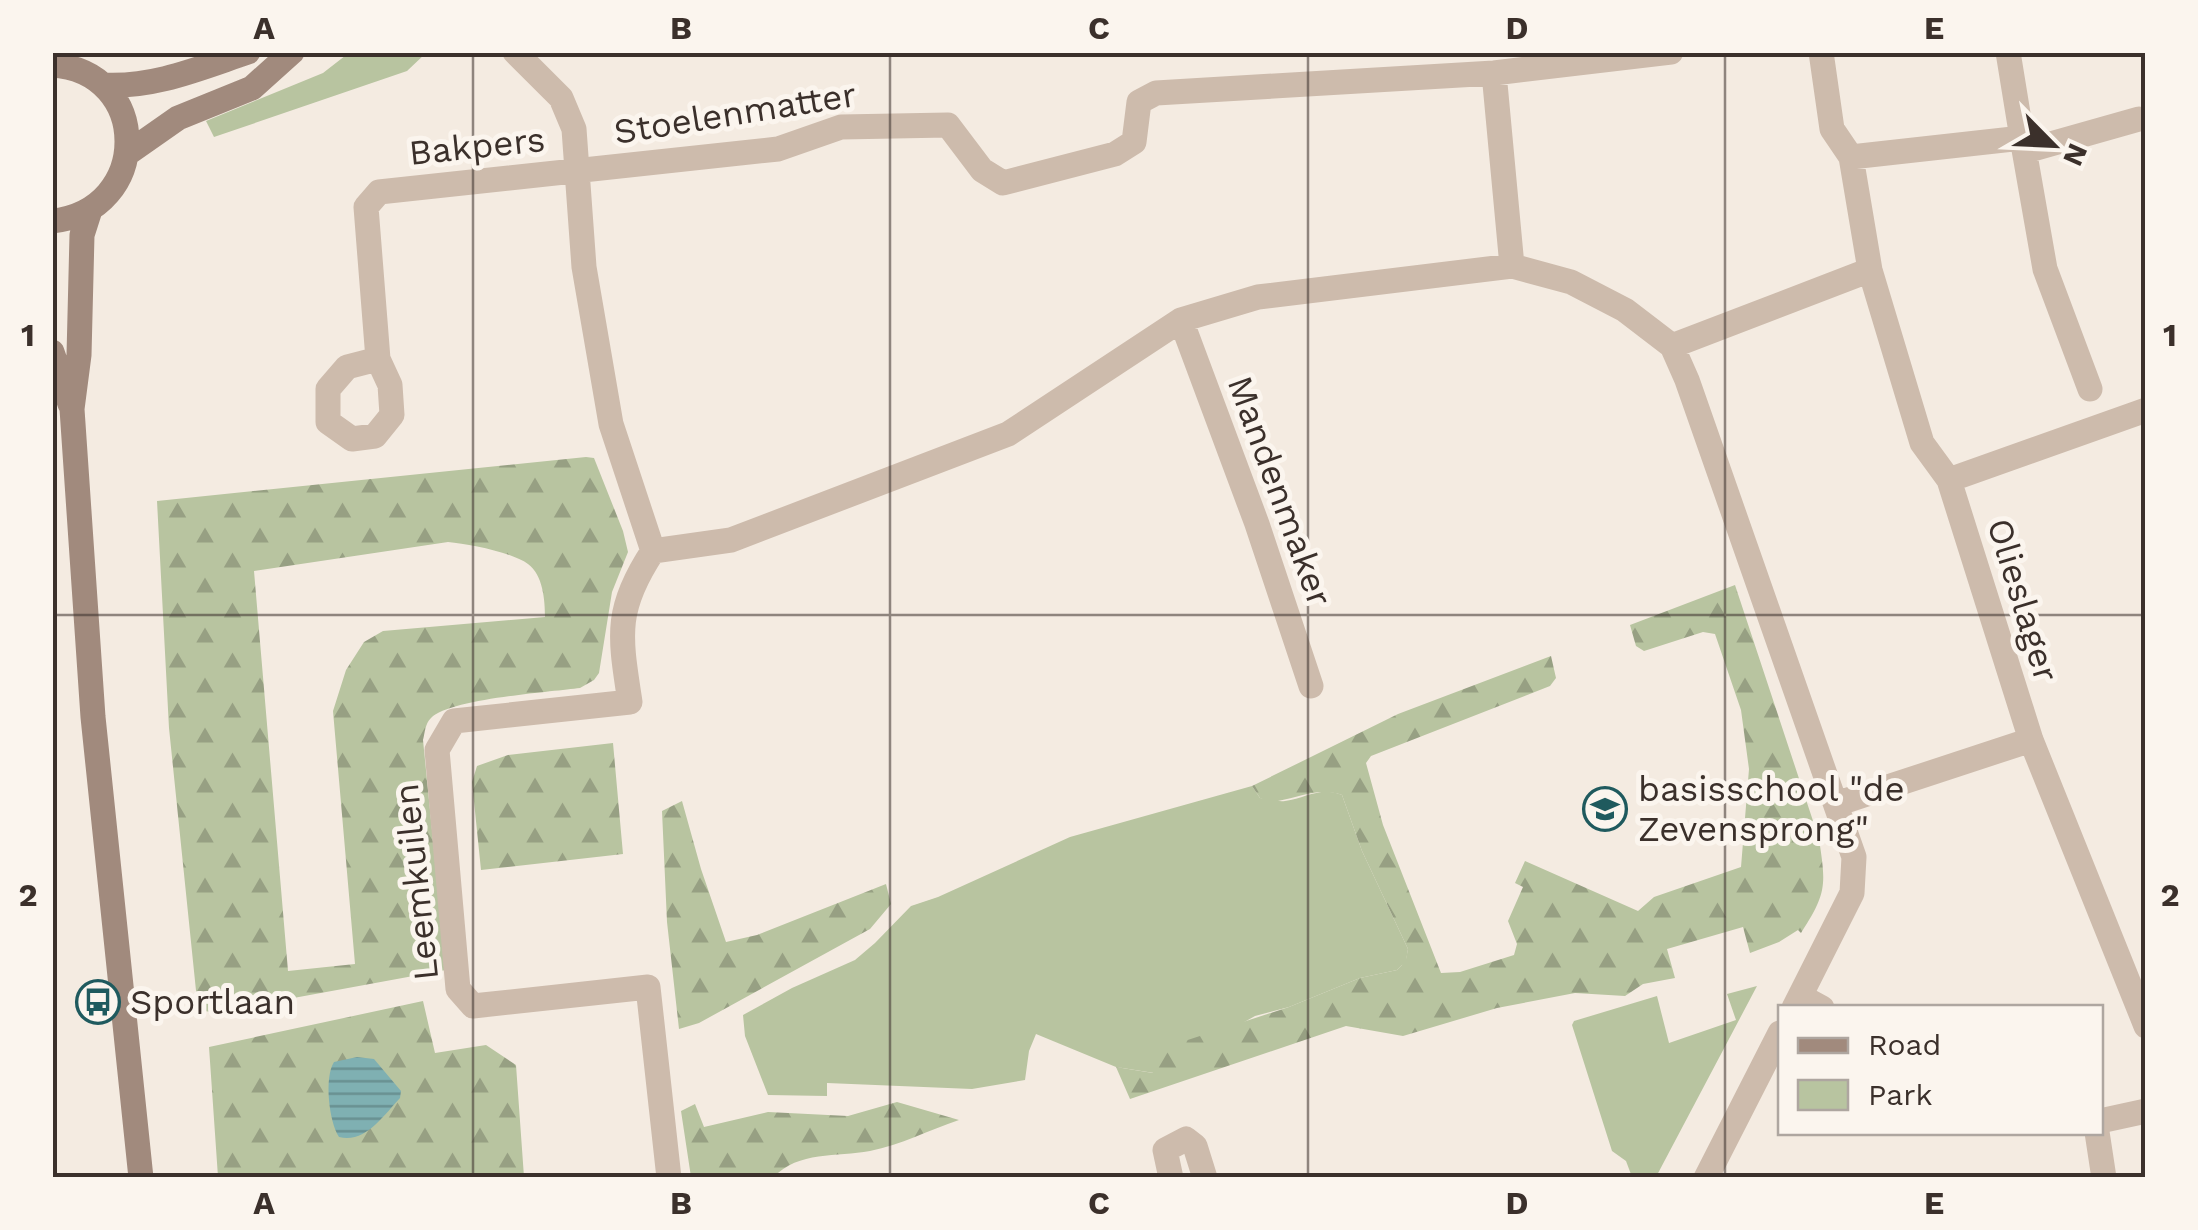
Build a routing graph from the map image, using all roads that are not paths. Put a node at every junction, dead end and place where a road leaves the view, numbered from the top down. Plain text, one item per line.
1 (248, 52) edge
2 (276, 52) edge
3 (515, 52) edge
4 (1671, 52) edge
5 (1821, 52) edge
6 (2008, 52) edge
7 (291, 53) edge
8 (52, 65) edge
9 (86, 70) edge
10 (1494, 73) junction
11 (2138, 118) dead end
12 (2024, 144) junction
13 (128, 153) junction
14 (1851, 156) junction
15 (575, 171) junction
16 (90, 210) junction
17 (52, 221) edge
18 (1512, 266) junction
19 (1870, 270) junction
20 (1181, 320) junction
21 (1672, 346) junction
22 (52, 352) edge
23 (378, 360) dead end
24 (2090, 389) dead end
25 (72, 409) junction
26 (2146, 410) edge
27 (1949, 480) junction
28 (653, 550) junction
29 (1312, 686) dead end
30 (2031, 740) junction
31 (1836, 804) junction
32 (1805, 1004) edge
33 (2146, 1026) edge
34 (1778, 1037) edge
35 (2146, 1112) edge
36 (2103, 1120) edge
37 (2097, 1135) edge
38 (141, 1178) edge
39 (669, 1178) edge
40 (1171, 1178) edge
41 (1205, 1178) edge
42 (1706, 1178) edge
43 (2104, 1178) edge

1 - 9 main road
2 - 7 main road
3 - 15 street
4 - 10 street, Stoelenmatter
5 - 14 street
6 - 12 street
7 - 13 main road
8 - 9 main road
9 - 13 main road
10 - 15 street, Stoelenmatter
10 - 18 street
11 - 12 street
12 - 14 street
12 - 24 street
13 - 16 main road
14 - 19 street
15 - 23 street, Bakpers
15 - 28 street
16 - 17 main road
16 - 25 main road
18 - 20 street
18 - 21 street
19 - 21 street
19 - 27 street
20 - 28 street
20 - 29 street, Mandenmaker
21 - 31 street
22 - 25 main road
25 - 38 main road
26 - 27 street
27 - 30 street, Olieslager
28 - 39 street, Leemkuilen
30 - 31 street
30 - 33 street, Olieslager
31 - 32 street
34 - 42 street
35 - 36 street
37 - 43 street
40 - 41 street

